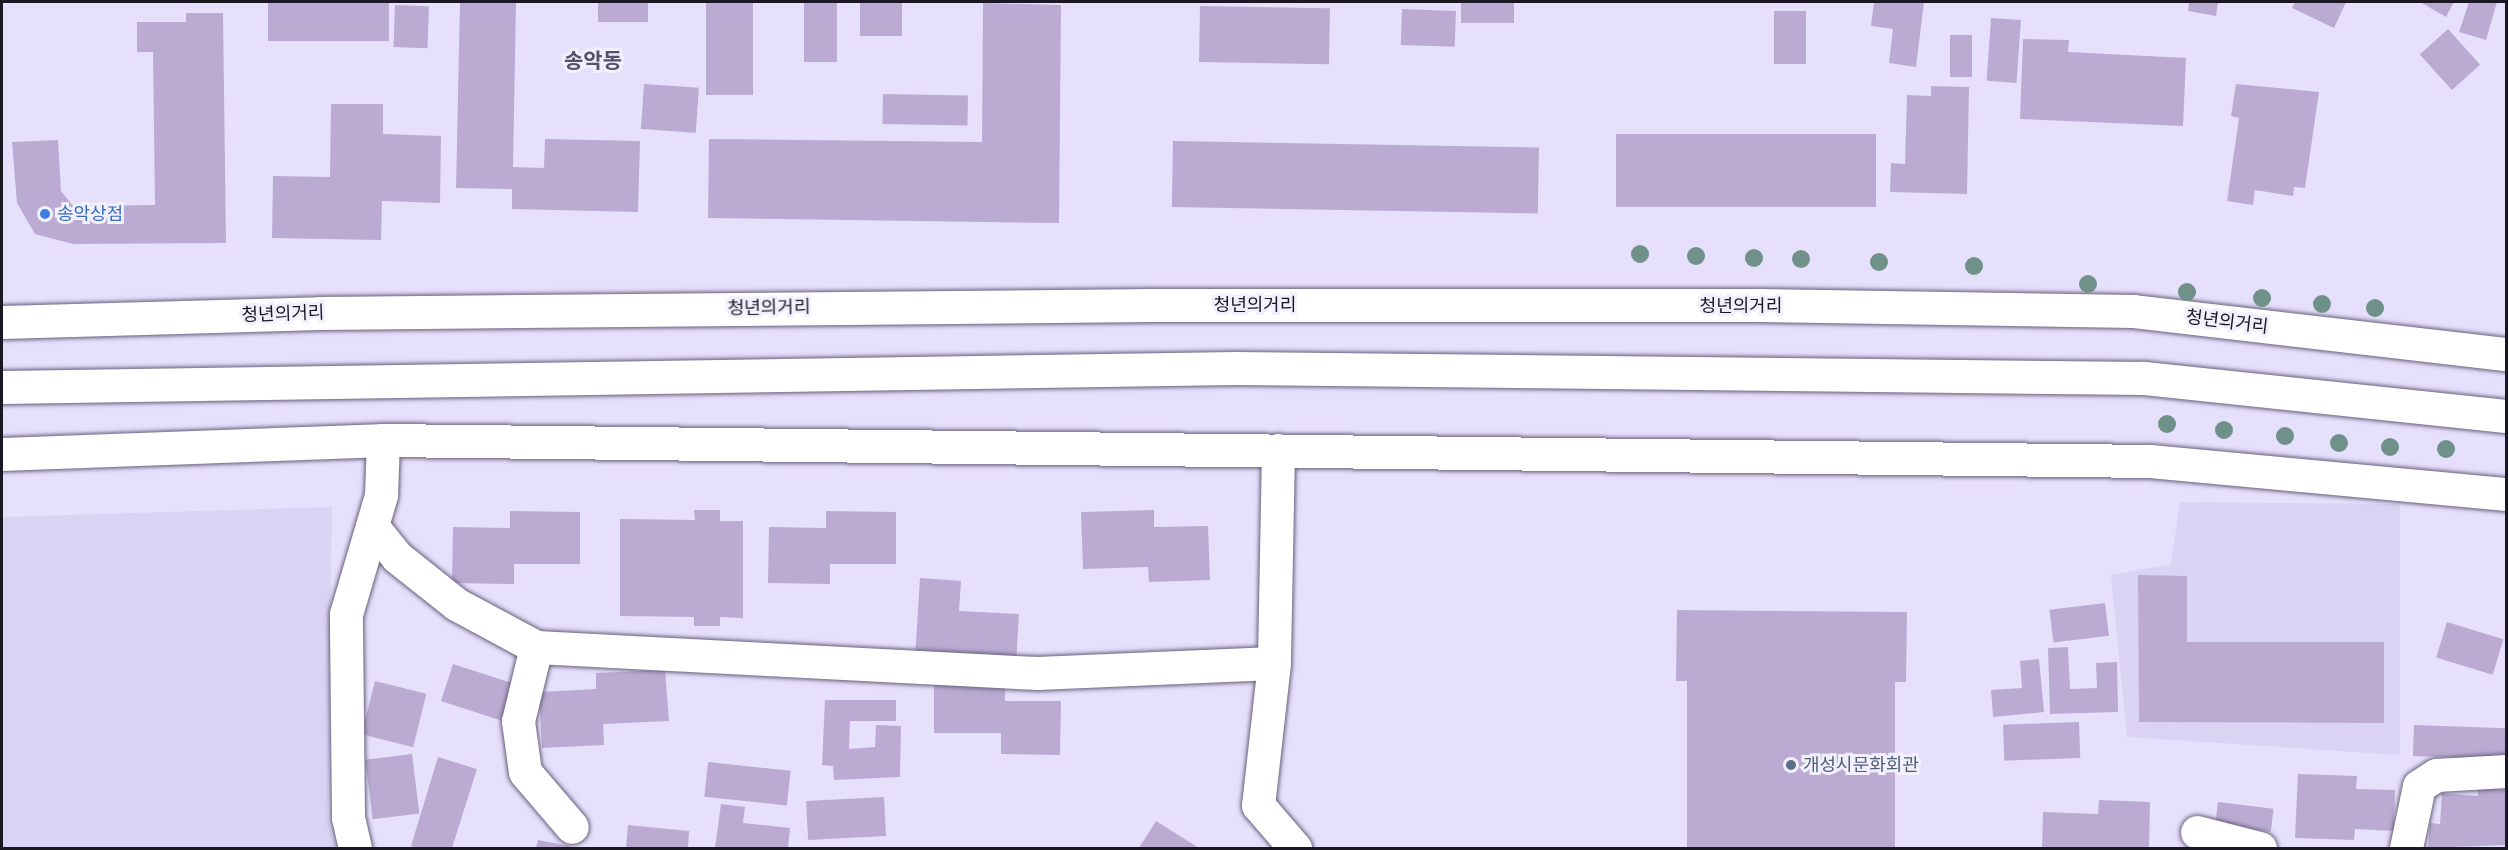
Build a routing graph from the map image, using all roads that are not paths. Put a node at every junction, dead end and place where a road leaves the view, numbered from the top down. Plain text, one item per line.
1 (2, 322) edge
2 (2506, 354) edge
3 (2, 387) edge
4 (2506, 416) edge
5 (383, 440) junction
6 (1278, 450) junction
7 (2, 454) edge
8 (2506, 494) edge
9 (372, 526) junction
10 (536, 647) junction
11 (1274, 663) junction
12 (2506, 771) edge
13 (572, 827) dead end
14 (2197, 832) dead end
15 (355, 849) edge
16 (1295, 849) edge
17 (2260, 849) edge
18 (2406, 849) edge

1 - 2 main road, 청년의거리
3 - 4 main road
5 - 6 main road
5 - 7 main road
5 - 9 main road
6 - 8 main road
6 - 11 main road
9 - 10 main road
9 - 15 main road
10 - 11 main road
10 - 13 main road
11 - 16 main road
12 - 18 main road
14 - 17 main road

